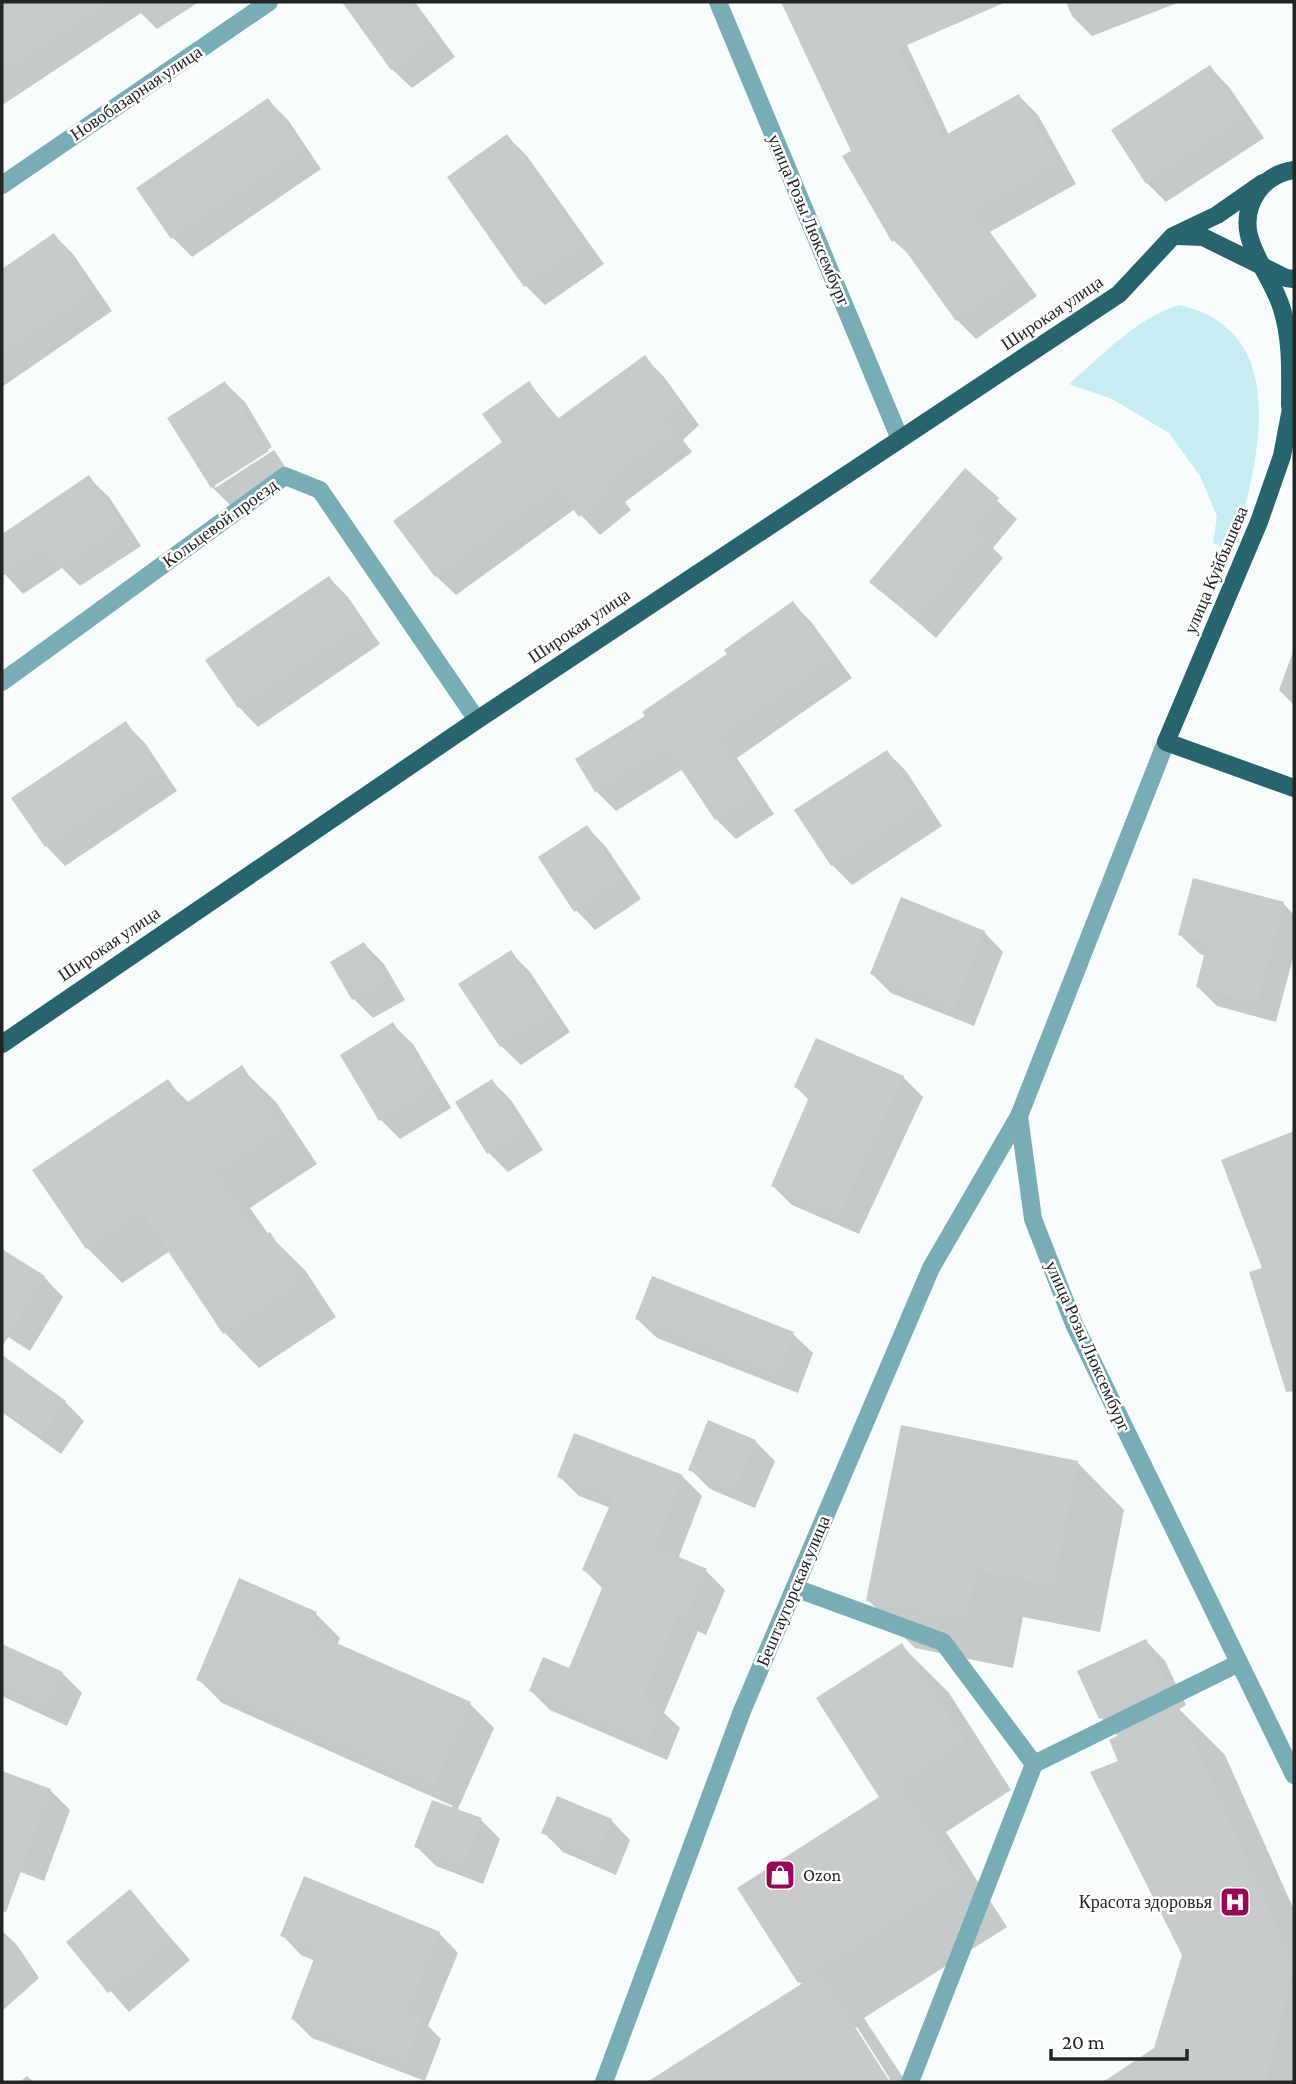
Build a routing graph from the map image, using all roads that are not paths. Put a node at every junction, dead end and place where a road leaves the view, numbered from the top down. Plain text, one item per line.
1 (269, 2) edge
2 (718, 2) edge
3 (1291, 168) edge
4 (1263, 183) junction
5 (2, 185) edge
6 (1173, 236) junction
7 (1265, 267) junction
8 (1294, 279) edge
9 (1292, 401) edge
10 (900, 439) junction
11 (2, 682) edge
12 (477, 719) junction
13 (1166, 742) junction
14 (1294, 788) edge
15 (2, 1044) edge
16 (1020, 1116) junction
17 (795, 1588) junction
18 (1239, 1663) junction
19 (1034, 1763) junction
20 (1294, 1775) edge
21 (604, 2082) edge
22 (910, 2082) edge

1 - 5 street, Новобазарная улица
2 - 10 street, улица Розы Люксембург
3 - 4 main road
4 - 6 main road, Широкая улица
4 - 7 main road, улица Куйбышева
6 - 7 main road
6 - 10 main road, Широкая улица
7 - 8 main road
7 - 9 main road, улица Куйбышева
9 - 13 main road, улица Куйбышева
10 - 12 main road, Широкая улица
11 - 12 street, Кольцевой проезд
12 - 15 main road, Широкая улица
13 - 14 main road
13 - 16 street, улица Розы Люксембург
16 - 17 street, Бештаугорская улица
16 - 18 street, улица Розы Люксембург
17 - 19 street
17 - 21 street, Бештаугорская улица
18 - 19 street
18 - 20 street, улица Розы Люксембург
19 - 22 street

